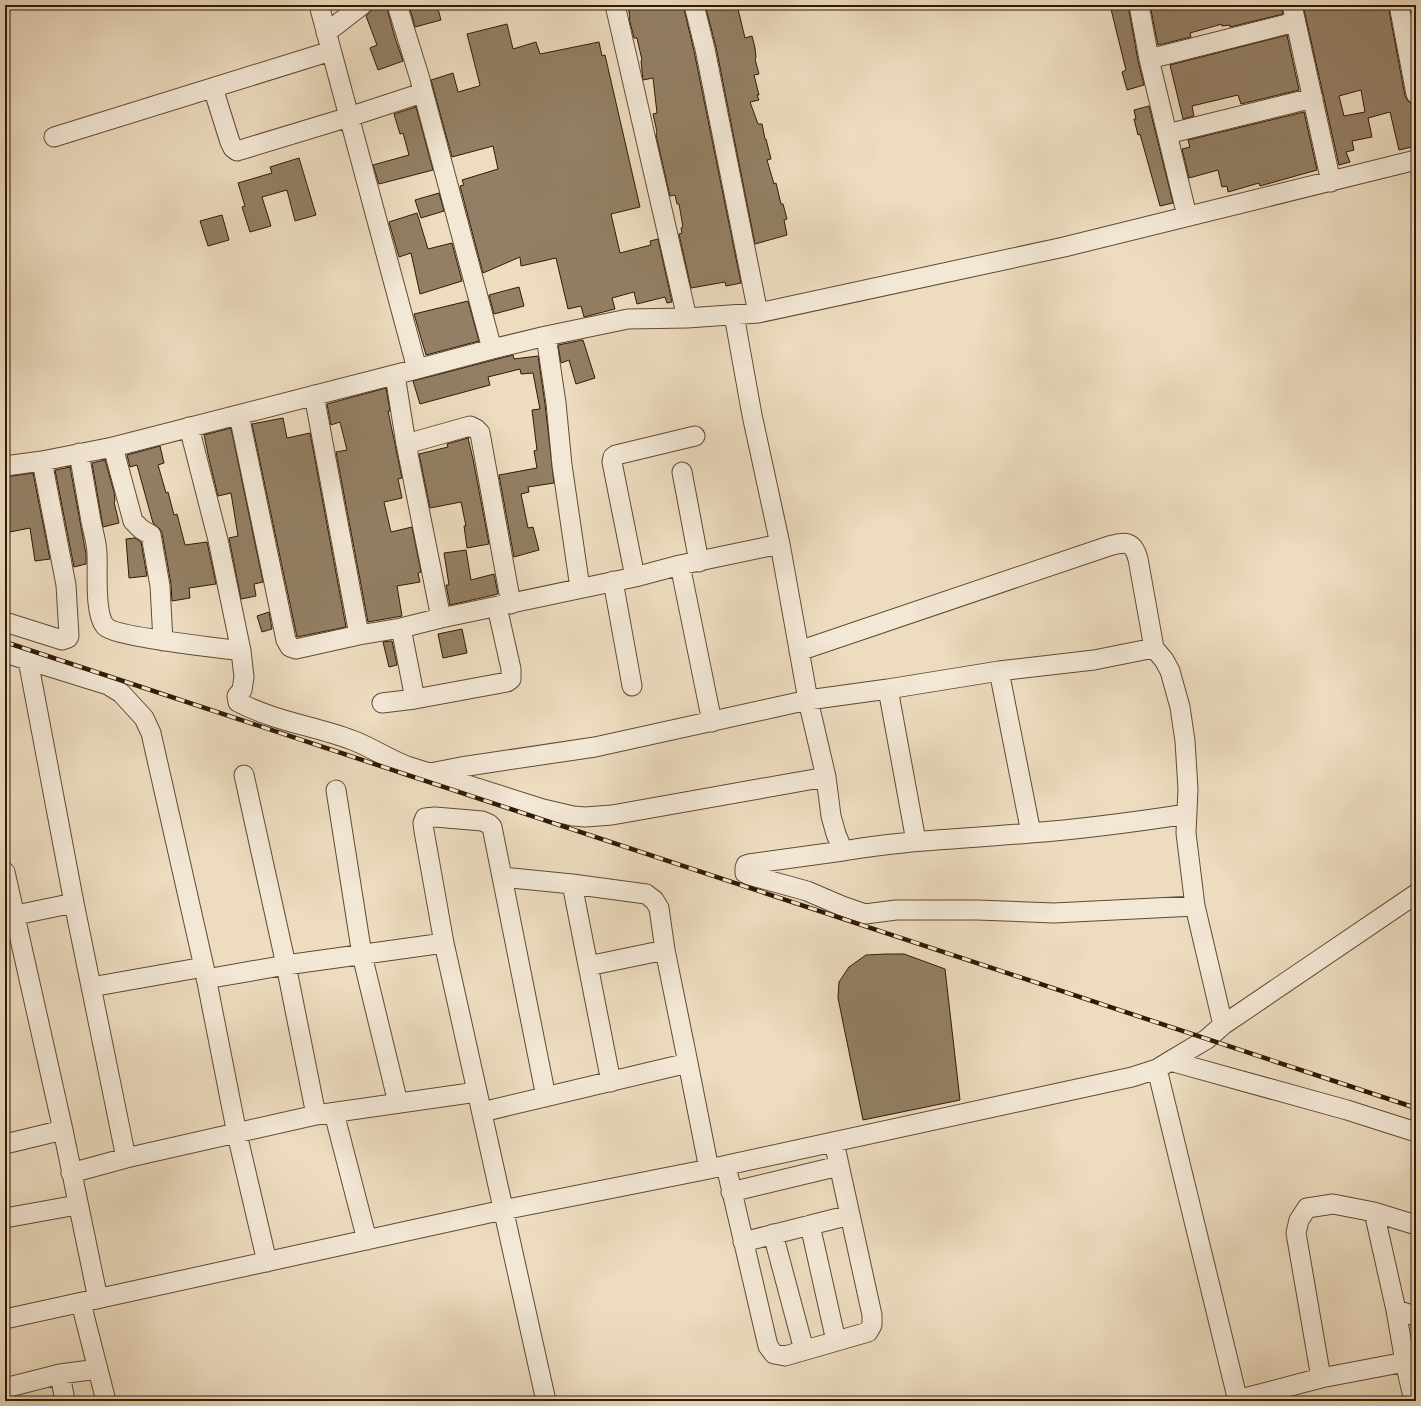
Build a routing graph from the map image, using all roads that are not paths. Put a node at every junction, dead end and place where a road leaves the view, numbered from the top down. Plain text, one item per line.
1 (319, 5) edge
2 (362, 5) edge
3 (397, 5) edge
4 (615, 5) edge
5 (694, 5) edge
6 (1138, 5) edge
7 (1399, 5) edge
8 (1294, 13) edge
9 (326, 33) junction
10 (330, 51) junction
11 (1149, 59) junction
12 (213, 88) junction
13 (422, 88) junction
14 (1416, 94) edge
15 (1313, 98) junction
16 (349, 117) junction
17 (1167, 134) junction
18 (54, 137) dead end
19 (1416, 160) edge
20 (1331, 182) junction
21 (1187, 216) junction
22 (758, 313) junction
23 (734, 315) junction
24 (687, 318) junction
25 (546, 336) junction
26 (492, 349) junction
27 (417, 369) junction
28 (395, 375) junction
29 (314, 395) junction
30 (239, 415) junction
31 (189, 427) junction
32 (695, 436) dead end
33 (406, 444) junction
34 (112, 447) junction
35 (79, 452) junction
36 (42, 461) junction
37 (5, 466) edge
38 (682, 472) dead end
39 (780, 544) junction
40 (699, 562) junction
41 (680, 566) junction
42 (635, 577) junction
43 (614, 581) junction
44 (580, 588) junction
45 (504, 605) junction
46 (441, 618) junction
47 (5, 622) edge
48 (401, 628) junction
49 (359, 635) junction
50 (163, 641) junction
51 (1154, 648) junction
52 (241, 651) junction
53 (800, 651) junction
54 (5, 653) edge
55 (28, 660) junction
56 (1000, 671) junction
57 (632, 686) dead end
58 (888, 689) junction
59 (415, 699) junction
60 (808, 700) junction
61 (382, 703) dead end
62 (712, 722) junction
63 (428, 773) junction
64 (244, 775) dead end
65 (826, 777) junction
66 (336, 790) dead end
67 (1187, 814) junction
68 (1031, 833) junction
69 (916, 841) junction
70 (843, 851) junction
71 (5, 872) edge
72 (502, 877) junction
73 (572, 884) junction
74 (1416, 894) edge
75 (74, 903) junction
76 (1195, 906) junction
77 (16, 915) junction
78 (444, 943) junction
79 (665, 950) junction
80 (362, 955) junction
81 (286, 965) junction
82 (588, 966) junction
83 (205, 973) junction
84 (91, 987) junction
85 (1224, 1024) junction
86 (688, 1063) junction
87 (1164, 1065) junction
88 (611, 1082) junction
89 (477, 1092) junction
90 (546, 1097) junction
91 (398, 1103) junction
92 (482, 1112) junction
93 (334, 1113) junction
94 (316, 1115) junction
95 (63, 1130) junction
96 (1416, 1132) edge
97 (237, 1134) junction
98 (834, 1142) junction
99 (5, 1144) edge
100 (126, 1158) junction
101 (839, 1166) junction
102 (717, 1168) junction
103 (71, 1173) junction
104 (731, 1192) junction
105 (77, 1205) junction
106 (503, 1210) junction
107 (1374, 1212) junction
108 (850, 1215) junction
109 (5, 1218) edge
110 (810, 1225) junction
111 (1416, 1225) edge
112 (773, 1234) junction
113 (367, 1240) junction
114 (743, 1242) junction
115 (267, 1262) junction
116 (90, 1301) junction
117 (1396, 1310) junction
118 (1416, 1316) edge
119 (5, 1319) edge
120 (836, 1341) junction
121 (804, 1350) junction
122 (1405, 1362) junction
123 (98, 1369) junction
124 (60, 1374) junction
125 (1321, 1378) junction
126 (5, 1388) edge
127 (1237, 1400) edge
128 (65, 1401) edge
129 (106, 1401) edge
130 (546, 1401) edge
131 (1414, 1401) edge

1 - 9 street
2 - 9 street
3 - 13 street
4 - 24 street
5 - 22 street
6 - 11 street
7 - 14 street
8 - 11 street
8 - 15 street
9 - 10 street
10 - 12 street
10 - 16 street
11 - 17 street
12 - 16 street
12 - 18 street
13 - 16 street
13 - 26 street
15 - 17 street
15 - 20 street
16 - 27 street
17 - 21 street
19 - 20 street
20 - 21 street
21 - 22 street
22 - 23 street
23 - 24 street
23 - 39 street
24 - 25 street
25 - 26 street
25 - 44 street
26 - 27 street
27 - 28 street
28 - 29 street
28 - 33 street
29 - 30 street
29 - 49 street
30 - 31 street
30 - 49 street
31 - 34 street
31 - 52 street
32 - 42 street
33 - 45 street
33 - 46 street
34 - 35 street
34 - 50 street
35 - 36 street
35 - 50 street
36 - 37 street
36 - 47 street
38 - 40 street
39 - 40 street
39 - 53 street
40 - 41 street
41 - 42 street
41 - 62 street
42 - 43 street
43 - 44 street
43 - 57 street
44 - 45 street
45 - 46 street
45 - 59 street
46 - 48 street
48 - 49 street
48 - 59 street
50 - 52 street
51 - 53 street
51 - 56 street
51 - 67 street
52 - 63 street
53 - 60 street
54 - 55 street
55 - 75 street
55 - 83 street
56 - 58 street
56 - 68 street
58 - 60 street
58 - 69 street
59 - 61 street
60 - 62 street
60 - 65 street
62 - 63 street
63 - 65 street
64 - 81 street
65 - 70 street
66 - 80 street
67 - 68 street
67 - 76 street
68 - 69 street
69 - 70 street
70 - 76 street
71 - 77 street
72 - 73 street
72 - 78 street
72 - 90 street
73 - 79 street
73 - 82 street
74 - 85 street
75 - 77 street
75 - 84 street
76 - 85 street
77 - 95 street
78 - 80 street
78 - 89 street
79 - 82 street
79 - 86 street
80 - 81 street
80 - 91 street
81 - 83 street
81 - 94 street
82 - 88 street
83 - 84 street
83 - 97 street
84 - 100 street
85 - 87 street
86 - 88 street
86 - 102 street
87 - 96 street
87 - 98 street
87 - 127 street
88 - 90 street
89 - 91 street
89 - 92 street
90 - 92 street
91 - 93 street
92 - 106 street
93 - 94 street
93 - 113 street
94 - 97 street
95 - 99 street
95 - 103 street
97 - 100 street
97 - 115 street
98 - 101 street
98 - 102 street
100 - 103 street
101 - 104 street
101 - 108 street
102 - 104 street
102 - 106 street
103 - 105 street
104 - 114 street
105 - 109 street
105 - 116 street
106 - 113 street
106 - 130 street
107 - 111 street
107 - 117 street
107 - 125 street
108 - 110 street
108 - 120 street
110 - 112 street
110 - 120 street
112 - 114 street
112 - 121 street
113 - 115 street
114 - 121 street
115 - 116 street
116 - 119 street
116 - 123 street
117 - 118 street
117 - 122 street
120 - 121 street
122 - 125 street
122 - 131 street
123 - 124 street
123 - 129 street
124 - 126 street
124 - 128 street
125 - 127 street

